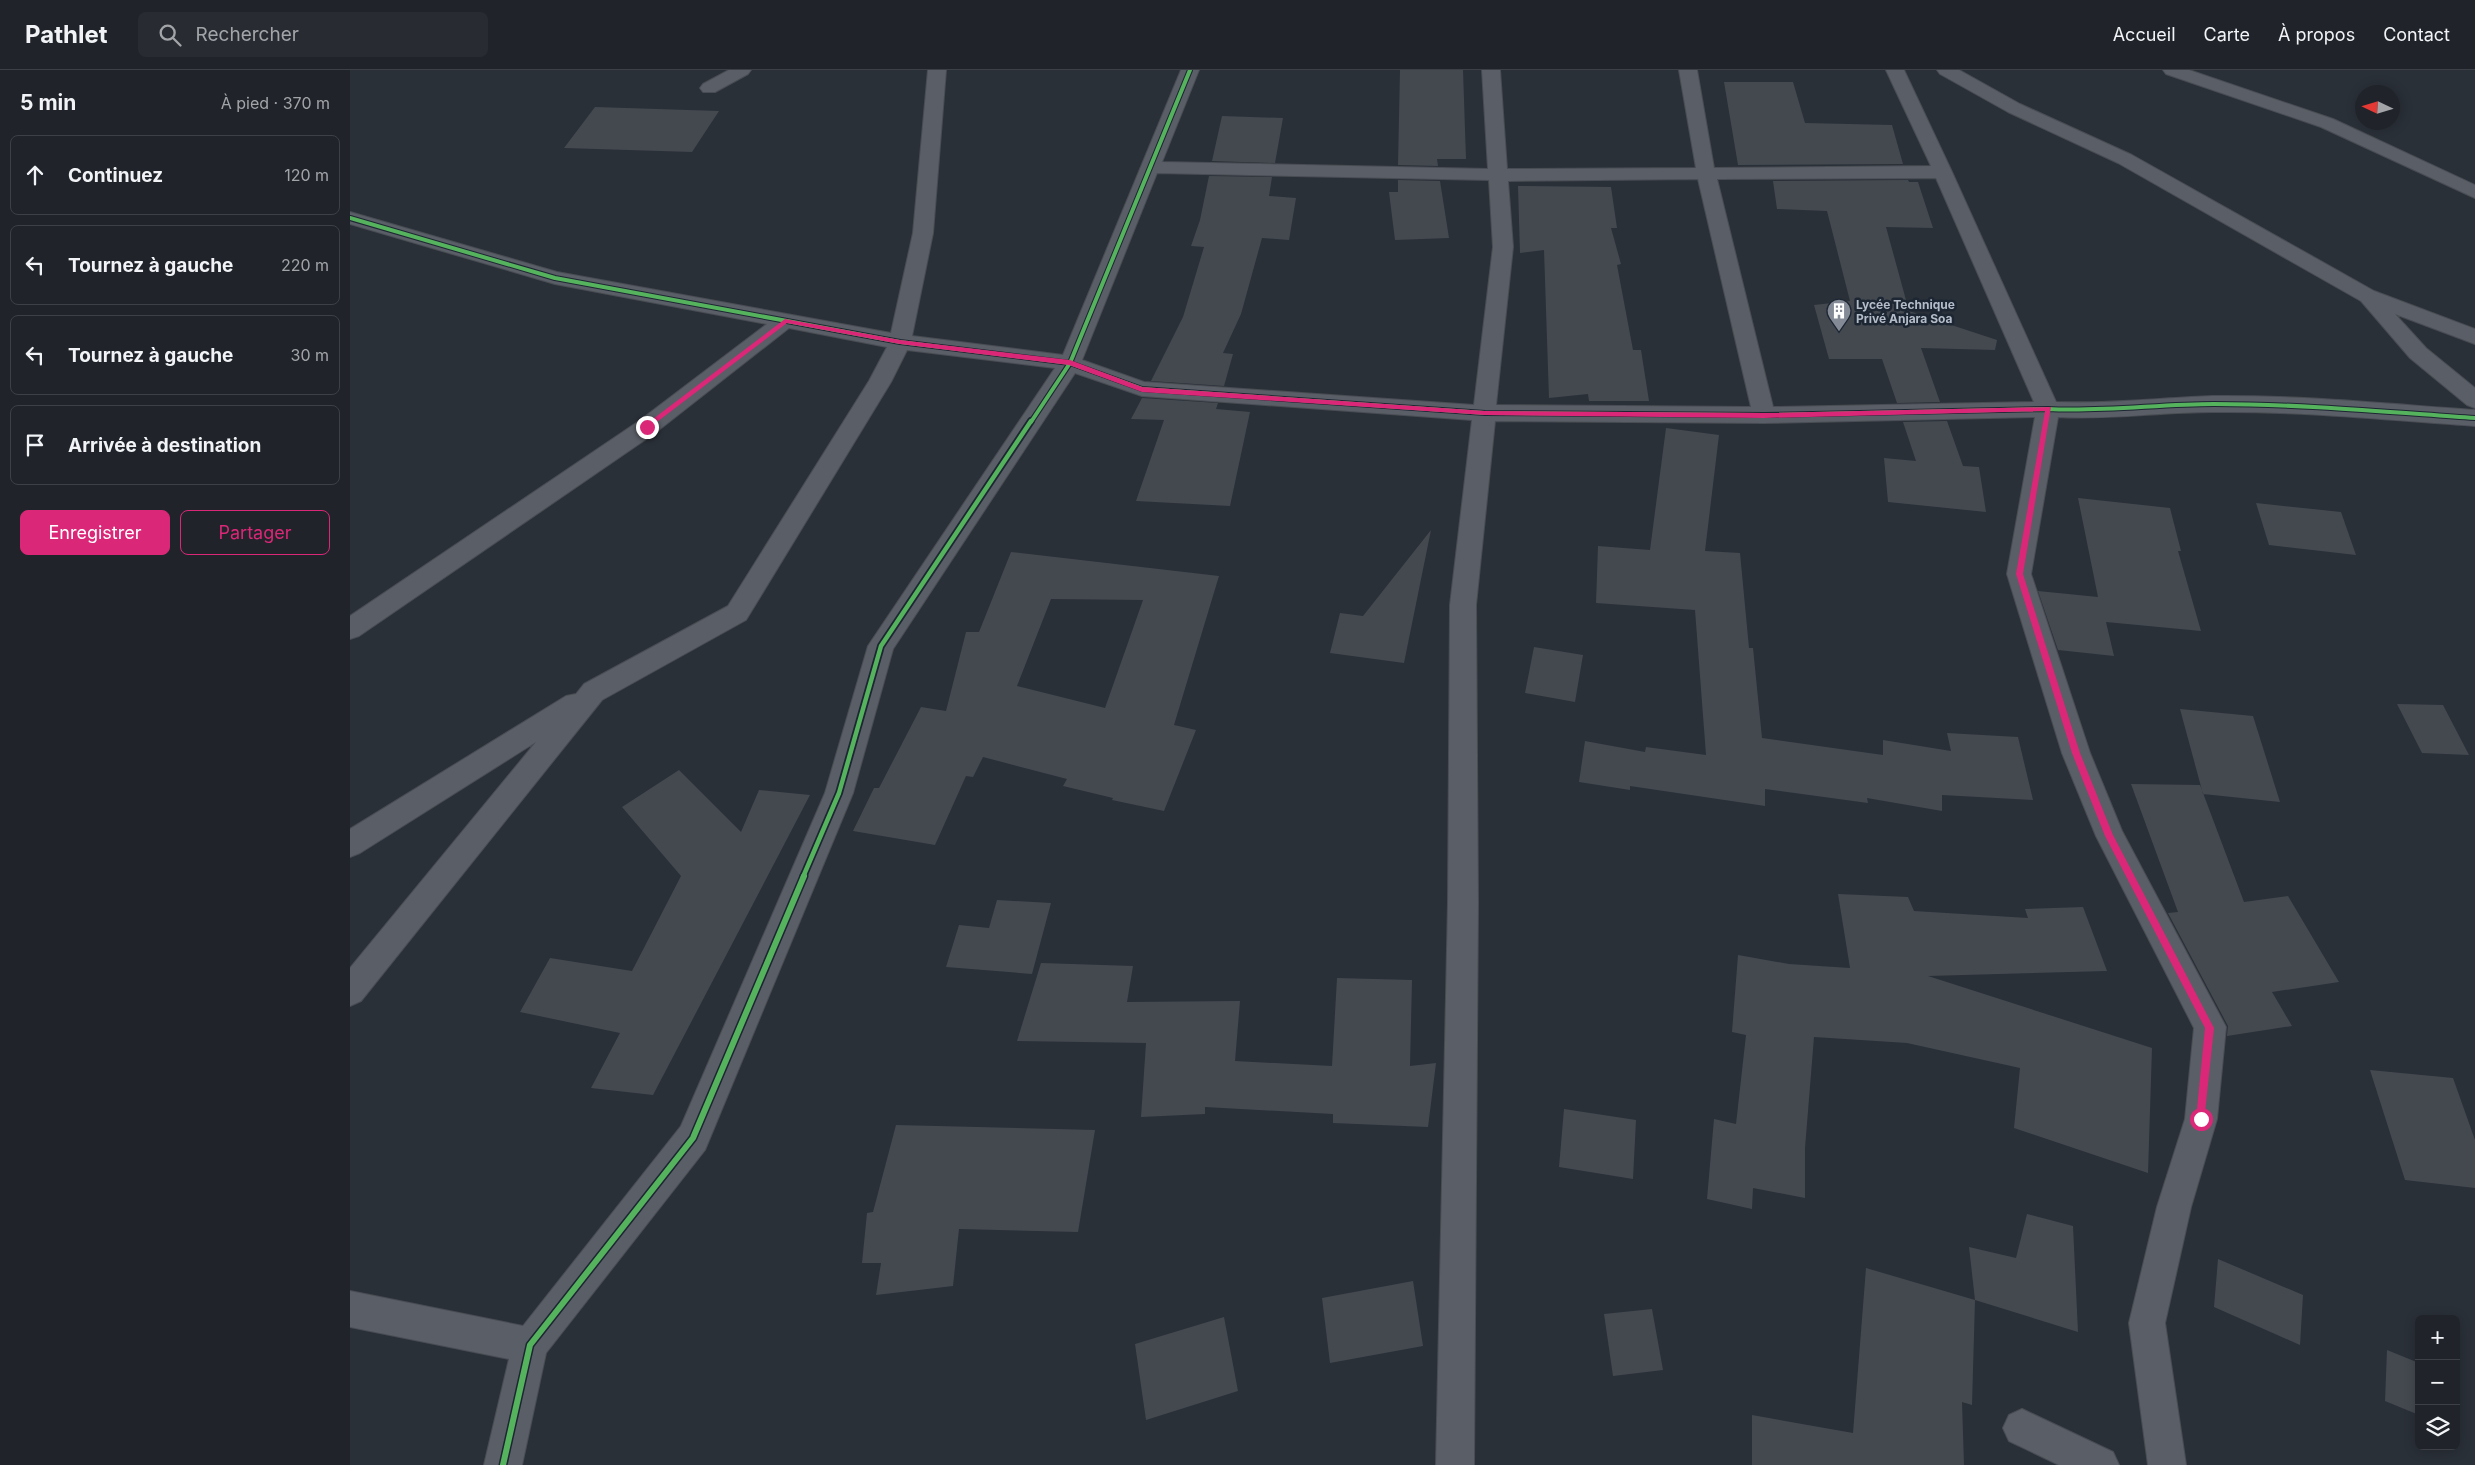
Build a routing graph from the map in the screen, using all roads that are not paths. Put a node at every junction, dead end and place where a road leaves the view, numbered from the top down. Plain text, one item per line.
1 (742, 70) edge
2 (937, 70) edge
3 (1190, 70) edge
4 (1491, 70) edge
5 (1688, 70) edge
6 (1895, 70) edge
7 (1946, 70) edge
8 (2172, 70) edge
9 (710, 88) dead end
10 (1150, 167) junction
11 (1944, 172) junction
12 (1706, 174) junction
13 (1498, 175) junction
14 (2475, 192) edge
15 (350, 218) edge
16 (2367, 296) junction
17 (785, 321) junction
18 (2475, 337) edge
19 (900, 342) junction
20 (1070, 363) junction
21 (2475, 400) edge
22 (2048, 409) junction
23 (1485, 413) junction
24 (1764, 415) junction
25 (2475, 418) edge
26 (350, 629) edge
27 (593, 692) junction
28 (350, 844) edge
29 (350, 991) edge
30 (350, 1309) edge
31 (530, 1345) junction
32 (2022, 1428) dead end
33 (503, 1465) edge
34 (1455, 1465) edge
35 (2100, 1465) edge
36 (2167, 1465) edge

1 - 9 street
2 - 19 street
3 - 10 street
4 - 13 street
5 - 12 street
6 - 11 street
7 - 16 street
8 - 14 street
10 - 13 street
10 - 20 street
11 - 12 street
11 - 22 street
12 - 13 street
12 - 24 street
13 - 23 street
15 - 17 street
16 - 18 street
16 - 21 street
17 - 19 street
17 - 26 street
19 - 20 street
19 - 27 street
20 - 23 street
20 - 31 street
22 - 24 street
22 - 25 street
22 - 36 street
23 - 24 street
23 - 34 street
27 - 28 street
27 - 29 street
30 - 31 street
31 - 33 street
32 - 35 street

